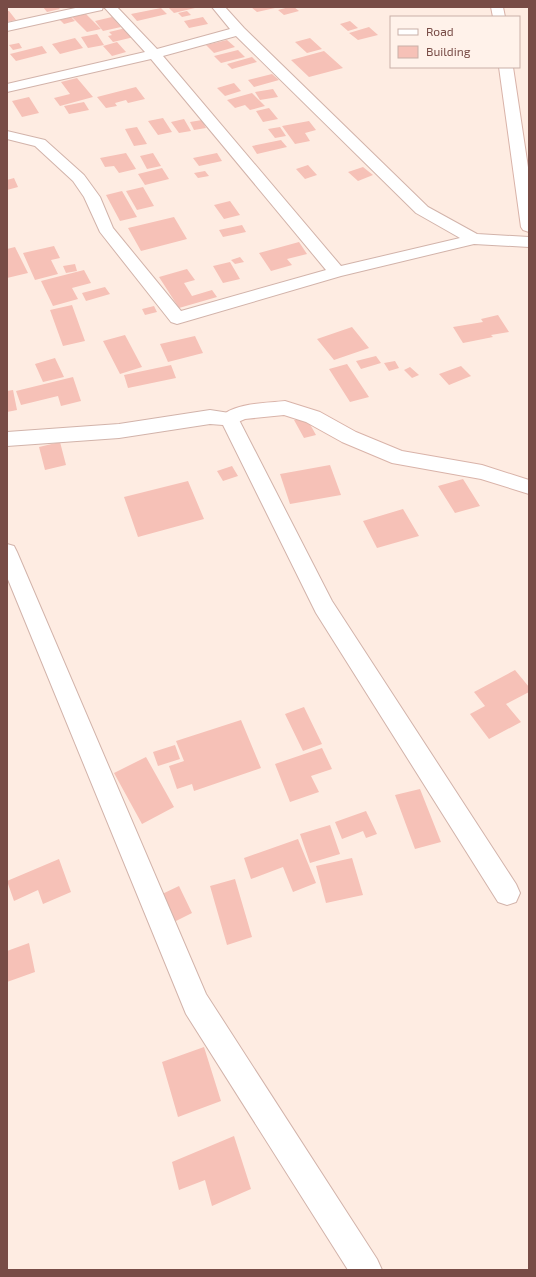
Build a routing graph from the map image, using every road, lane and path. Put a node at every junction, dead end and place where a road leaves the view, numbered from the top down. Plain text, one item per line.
1 (97, 7) edge
2 (110, 7) edge
3 (218, 7) edge
4 (7, 27) edge
5 (239, 31) junction
6 (154, 54) junction
7 (506, 68) edge
8 (7, 88) edge
9 (7, 135) edge
10 (525, 175) edge
11 (529, 227) edge
12 (474, 239) junction
13 (529, 242) edge
14 (337, 272) junction
15 (229, 419) junction
16 (7, 439) edge
17 (529, 487) edge
18 (7, 552) edge
19 (507, 893) dead end
20 (366, 1270) edge

1 - 4 street
2 - 6 street
3 - 5 street
5 - 6 street
5 - 12 street
6 - 8 street
6 - 14 street
7 - 10 street
9 - 14 street
10 - 11 street
12 - 13 street
12 - 14 street
15 - 16 street
15 - 17 street
15 - 19 street
18 - 20 street

